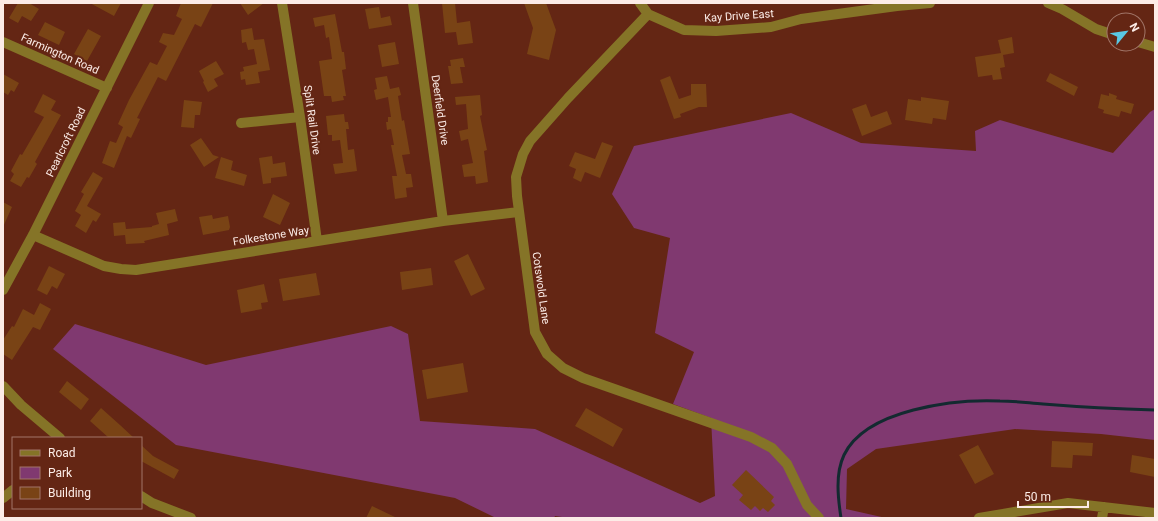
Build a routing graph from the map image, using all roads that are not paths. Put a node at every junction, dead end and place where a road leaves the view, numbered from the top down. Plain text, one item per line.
1 (148, 3) edge
2 (282, 3) edge
3 (413, 3) edge
4 (640, 3) edge
5 (930, 3) edge
6 (1048, 3) edge
7 (648, 14) junction
8 (1106, 32) edge
9 (3, 42) edge
10 (107, 88) junction
11 (300, 117) junction
12 (241, 123) dead end
13 (518, 212) junction
14 (443, 221) junction
15 (33, 235) junction
16 (317, 241) junction
17 (3, 290) edge
18 (3, 386) edge
19 (59, 437) edge
20 (12, 491) edge
21 (142, 497) edge
22 (3, 498) edge
23 (1104, 507) junction
24 (1155, 513) edge
25 (185, 517) edge
26 (819, 518) edge
27 (979, 518) edge
28 (1102, 518) edge

1 - 10 street, Pearlcroft Road
2 - 11 street, Split Rail Drive
3 - 14 street, Deerfield Drive
4 - 7 street
5 - 7 street, Kay Drive East
6 - 8 street
7 - 13 street, Cotswold Lane
9 - 10 street, Farmington Road
10 - 15 street, Pearlcroft Road
11 - 12 street
11 - 16 street, Split Rail Drive
13 - 14 street, Folkestone Way
13 - 26 street, Cotswold Lane
14 - 16 street, Folkestone Way
15 - 16 street, Folkestone Way
15 - 17 street, Pearlcroft Road
18 - 19 street
20 - 22 street
21 - 25 street
23 - 24 street
23 - 27 street
23 - 28 street

